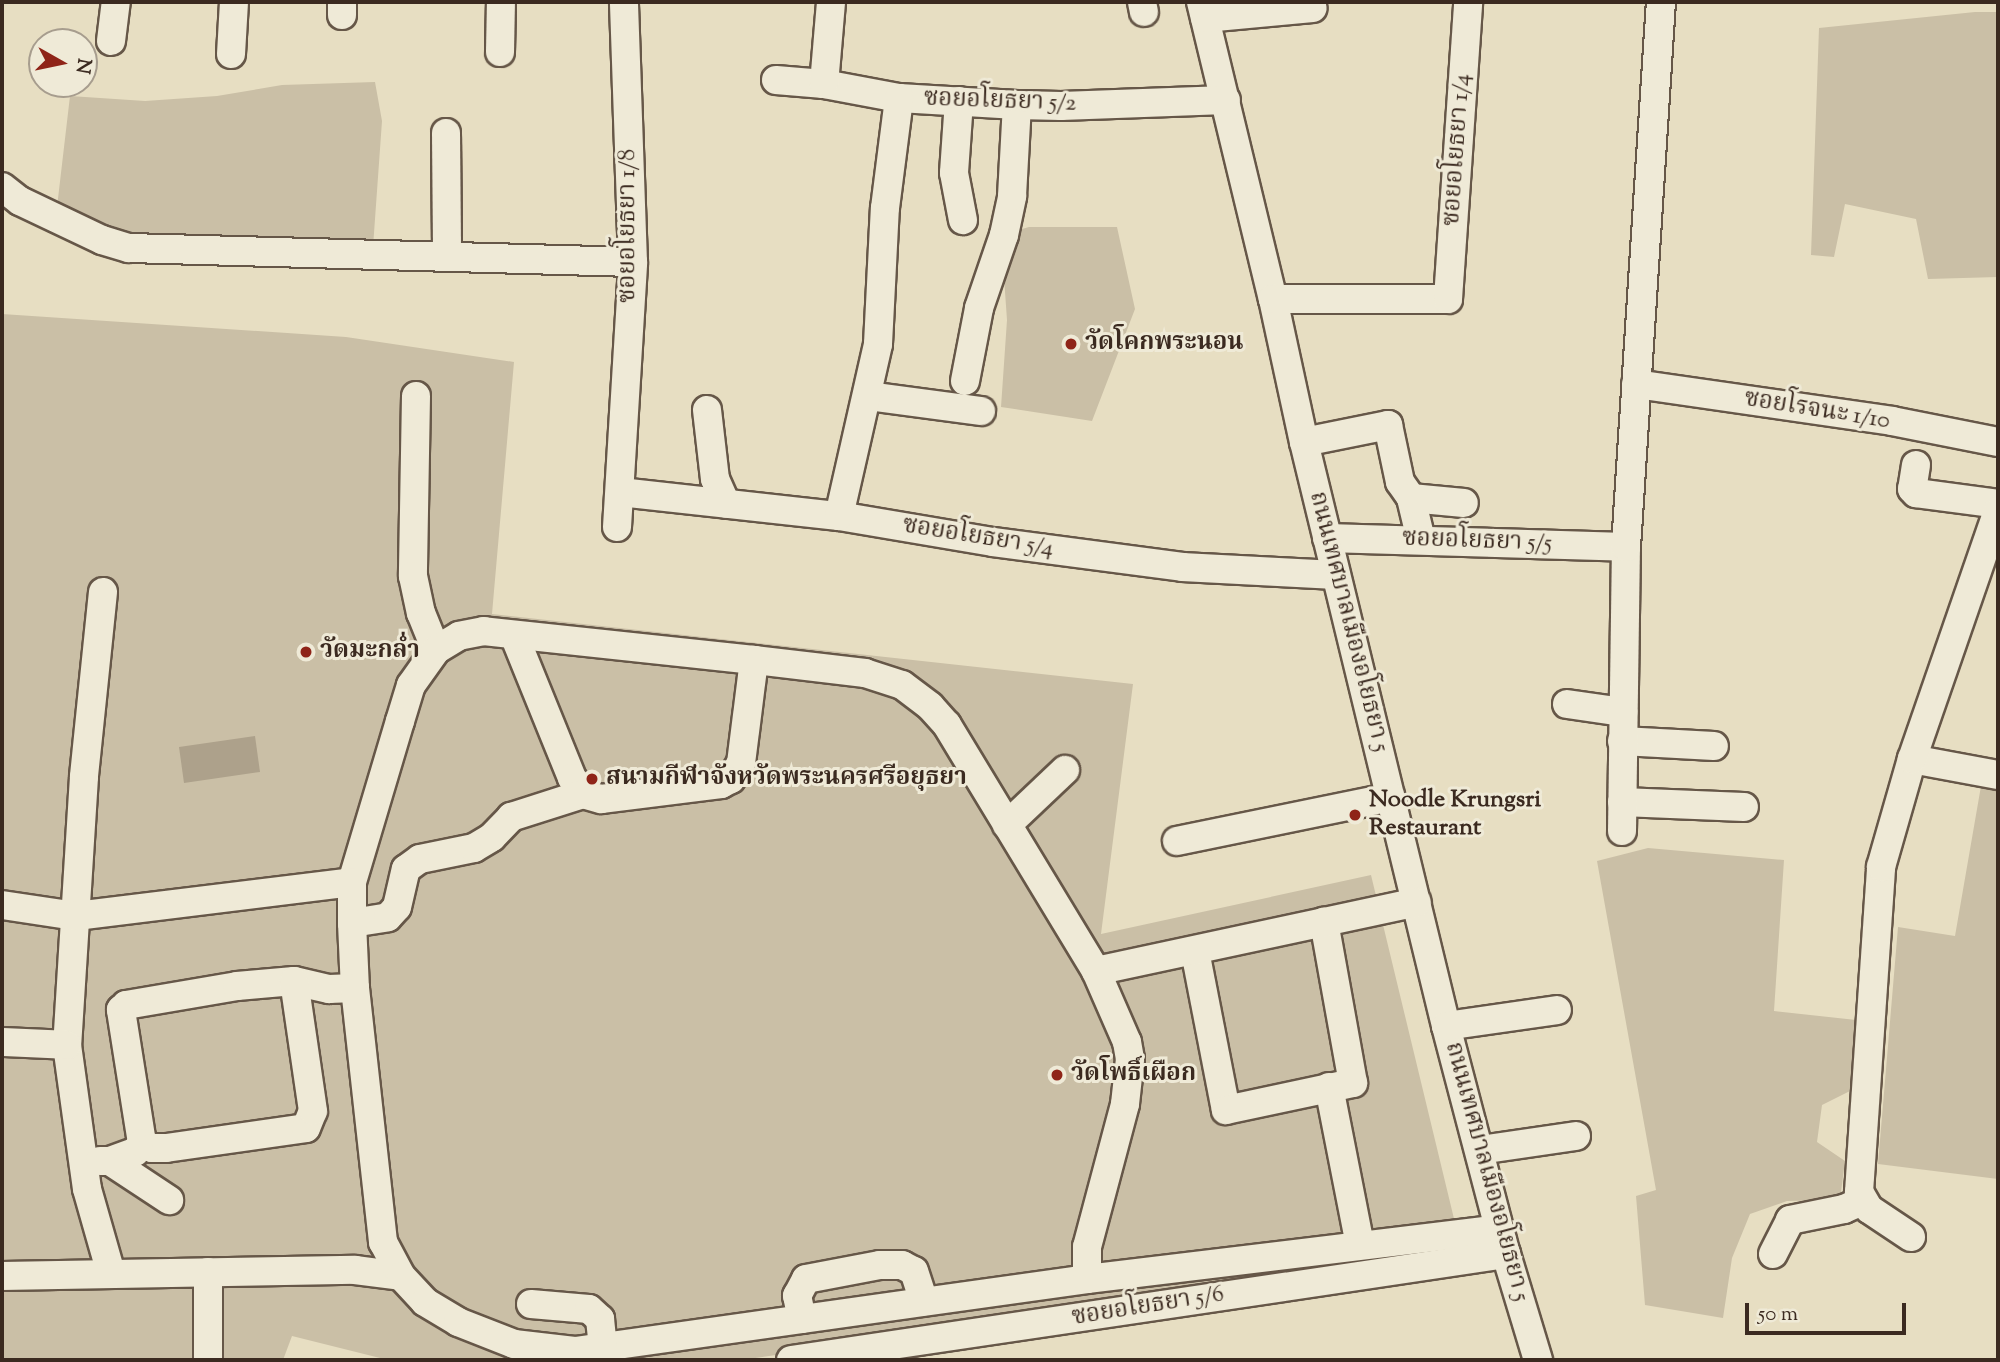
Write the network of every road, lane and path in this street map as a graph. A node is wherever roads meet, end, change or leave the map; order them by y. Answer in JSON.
{"nodes":[{"id":1,"x":116,"y":2,"type":"edge"},
{"id":2,"x":234,"y":2,"type":"edge"},
{"id":3,"x":501,"y":2,"type":"edge"},
{"id":4,"x":624,"y":2,"type":"edge"},
{"id":5,"x":831,"y":2,"type":"edge"},
{"id":6,"x":1468,"y":2,"type":"edge"},
{"id":7,"x":1661,"y":2,"type":"edge"},
{"id":8,"x":1313,"y":8,"type":"dead end"},
{"id":9,"x":1203,"y":10,"type":"edge"},
{"id":10,"x":111,"y":41,"type":"dead end"},
{"id":11,"x":500,"y":52,"type":"dead end"},
{"id":12,"x":230,"y":54,"type":"dead end"},
{"id":13,"x":776,"y":79,"type":"dead end"},
{"id":14,"x":824,"y":84,"type":"junction"},
{"id":15,"x":899,"y":98,"type":"junction"},
{"id":16,"x":1226,"y":100,"type":"junction"},
{"id":17,"x":959,"y":101,"type":"junction"},
{"id":18,"x":1017,"y":105,"type":"junction"},
{"id":19,"x":446,"y":133,"type":"dead end"},
{"id":20,"x":2,"y":187,"type":"edge"},
{"id":21,"x":962,"y":220,"type":"dead end"},
{"id":22,"x":447,"y":257,"type":"junction"},
{"id":23,"x":633,"y":262,"type":"junction"},
{"id":24,"x":1273,"y":299,"type":"junction"},
{"id":25,"x":965,"y":381,"type":"dead end"},
{"id":26,"x":1636,"y":384,"type":"junction"},
{"id":27,"x":416,"y":396,"type":"dead end"},
{"id":28,"x":868,"y":396,"type":"junction"},
{"id":29,"x":707,"y":410,"type":"dead end"},
{"id":30,"x":981,"y":411,"type":"dead end"},
{"id":31,"x":1304,"y":442,"type":"junction"},
{"id":32,"x":1998,"y":442,"type":"edge"},
{"id":33,"x":1916,"y":465,"type":"dead end"},
{"id":34,"x":620,"y":492,"type":"junction"},
{"id":35,"x":1411,"y":498,"type":"junction"},
{"id":36,"x":1464,"y":503,"type":"dead end"},
{"id":37,"x":726,"y":504,"type":"junction"},
{"id":38,"x":1998,"y":504,"type":"edge"},
{"id":39,"x":1998,"y":511,"type":"edge"},
{"id":40,"x":839,"y":516,"type":"junction"},
{"id":41,"x":617,"y":527,"type":"dead end"},
{"id":42,"x":1327,"y":538,"type":"junction"},
{"id":43,"x":1421,"y":540,"type":"junction"},
{"id":44,"x":1626,"y":547,"type":"junction"},
{"id":45,"x":1336,"y":575,"type":"junction"},
{"id":46,"x":103,"y":592,"type":"dead end"},
{"id":47,"x":514,"y":635,"type":"junction"},
{"id":48,"x":436,"y":650,"type":"junction"},
{"id":49,"x":754,"y":660,"type":"junction"},
{"id":50,"x":1567,"y":704,"type":"dead end"},
{"id":51,"x":1623,"y":712,"type":"junction"},
{"id":52,"x":1622,"y":741,"type":"junction"},
{"id":53,"x":1714,"y":746,"type":"dead end"},
{"id":54,"x":1912,"y":759,"type":"junction"},
{"id":55,"x":1065,"y":770,"type":"dead end"},
{"id":56,"x":1998,"y":775,"type":"edge"},
{"id":57,"x":583,"y":794,"type":"junction"},
{"id":58,"x":1391,"y":797,"type":"junction"},
{"id":59,"x":1622,"y":802,"type":"junction"},
{"id":60,"x":1744,"y":807,"type":"dead end"},
{"id":61,"x":1007,"y":825,"type":"junction"},
{"id":62,"x":1622,"y":831,"type":"dead end"},
{"id":63,"x":1177,"y":841,"type":"dead end"},
{"id":64,"x":352,"y":882,"type":"junction"},
{"id":65,"x":1417,"y":901,"type":"junction"},
{"id":66,"x":2,"y":905,"type":"edge"},
{"id":67,"x":76,"y":916,"type":"junction"},
{"id":68,"x":1324,"y":922,"type":"junction"},
{"id":69,"x":352,"y":923,"type":"junction"},
{"id":70,"x":1195,"y":951,"type":"junction"},
{"id":71,"x":1096,"y":971,"type":"junction"},
{"id":72,"x":294,"y":981,"type":"junction"},
{"id":73,"x":355,"y":988,"type":"junction"},
{"id":74,"x":1557,"y":1010,"type":"dead end"},
{"id":75,"x":1447,"y":1026,"type":"junction"},
{"id":76,"x":2,"y":1042,"type":"edge"},
{"id":77,"x":67,"y":1045,"type":"junction"},
{"id":78,"x":1329,"y":1087,"type":"junction"},
{"id":79,"x":1576,"y":1136,"type":"dead end"},
{"id":80,"x":142,"y":1143,"type":"junction"},
{"id":81,"x":1480,"y":1150,"type":"junction"},
{"id":82,"x":82,"y":1161,"type":"junction"},
{"id":83,"x":110,"y":1161,"type":"junction"},
{"id":84,"x":1860,"y":1187,"type":"junction"},
{"id":85,"x":169,"y":1200,"type":"dead end"},
{"id":86,"x":1911,"y":1237,"type":"dead end"},
{"id":87,"x":1502,"y":1241,"type":"junction"},
{"id":88,"x":1360,"y":1245,"type":"junction"},
{"id":89,"x":1773,"y":1254,"type":"dead end"},
{"id":90,"x":208,"y":1272,"type":"junction"},
{"id":91,"x":111,"y":1273,"type":"junction"},
{"id":92,"x":2,"y":1276,"type":"edge"},
{"id":93,"x":401,"y":1276,"type":"junction"},
{"id":94,"x":1087,"y":1279,"type":"junction"},
{"id":95,"x":924,"y":1301,"type":"junction"},
{"id":96,"x":531,"y":1304,"type":"dead end"},
{"id":97,"x":802,"y":1319,"type":"junction"},
{"id":98,"x":603,"y":1347,"type":"junction"},
{"id":99,"x":208,"y":1360,"type":"edge"},
{"id":100,"x":792,"y":1360,"type":"edge"},
{"id":101,"x":1538,"y":1360,"type":"edge"}],
"edges":[{"from":1,"to":10,"type":"street"},
{"from":2,"to":12,"type":"street"},
{"from":3,"to":11,"type":"street"},
{"from":4,"to":23,"type":"street","name":"ซอยอโยธยา 1/8"},
{"from":5,"to":14,"type":"street"},
{"from":6,"to":24,"type":"street","name":"ซอยอโยธยา 1/4"},
{"from":7,"to":26,"type":"street"},
{"from":8,"to":9,"type":"street"},
{"from":9,"to":16,"type":"street","name":"ถนนเทศบาลเมืองอโยธยา 5"},
{"from":13,"to":14,"type":"street","name":"ซอยอโยธยา 5/2"},
{"from":14,"to":15,"type":"street","name":"ซอยอโยธยา 5/2"},
{"from":15,"to":17,"type":"street","name":"ซอยอโยธยา 5/2"},
{"from":15,"to":28,"type":"street"},
{"from":16,"to":18,"type":"street","name":"ซอยอโยธยา 5/2"},
{"from":16,"to":24,"type":"street","name":"ถนนเทศบาลเมืองอโยธยา 5"},
{"from":17,"to":18,"type":"street","name":"ซอยอโยธยา 5/2"},
{"from":17,"to":21,"type":"street"},
{"from":18,"to":25,"type":"street"},
{"from":19,"to":22,"type":"street"},
{"from":20,"to":22,"type":"street"},
{"from":22,"to":23,"type":"street"},
{"from":23,"to":34,"type":"street","name":"ซอยอโยธยา 1/8"},
{"from":24,"to":31,"type":"street","name":"ถนนเทศบาลเมืองอโยธยา 5"},
{"from":26,"to":32,"type":"street","name":"ซอยโรจนะ 1/10"},
{"from":26,"to":44,"type":"street"},
{"from":27,"to":48,"type":"street"},
{"from":28,"to":30,"type":"street"},
{"from":28,"to":40,"type":"street"},
{"from":29,"to":37,"type":"street"},
{"from":31,"to":35,"type":"street"},
{"from":31,"to":42,"type":"street","name":"ถนนเทศบาลเมืองอโยธยา 5"},
{"from":33,"to":38,"type":"street"},
{"from":34,"to":37,"type":"street","name":"ซอยอโยธยา 5/4"},
{"from":34,"to":41,"type":"street","name":"ซอยอโยธยา 1/8"},
{"from":35,"to":36,"type":"street"},
{"from":35,"to":43,"type":"street"},
{"from":37,"to":40,"type":"street","name":"ซอยอโยธยา 5/4"},
{"from":39,"to":54,"type":"street"},
{"from":40,"to":45,"type":"street","name":"ซอยอโยธยา 5/4"},
{"from":42,"to":43,"type":"street","name":"ซอยอโยธยา 5/5"},
{"from":42,"to":45,"type":"street","name":"ถนนเทศบาลเมืองอโยธยา 5"},
{"from":43,"to":44,"type":"street","name":"ซอยอโยธยา 5/5"},
{"from":44,"to":51,"type":"street"},
{"from":45,"to":58,"type":"street","name":"ถนนเทศบาลเมืองอโยธยา 5"},
{"from":46,"to":67,"type":"street"},
{"from":47,"to":48,"type":"street"},
{"from":47,"to":49,"type":"street"},
{"from":47,"to":57,"type":"street"},
{"from":48,"to":64,"type":"street"},
{"from":49,"to":57,"type":"street"},
{"from":49,"to":61,"type":"street"},
{"from":50,"to":51,"type":"street"},
{"from":51,"to":52,"type":"street"},
{"from":52,"to":53,"type":"street"},
{"from":52,"to":59,"type":"street"},
{"from":54,"to":56,"type":"street"},
{"from":54,"to":84,"type":"street"},
{"from":55,"to":61,"type":"street"},
{"from":57,"to":69,"type":"street"},
{"from":58,"to":63,"type":"street"},
{"from":58,"to":65,"type":"street","name":"ถนนเทศบาลเมืองอโยธยา 5"},
{"from":59,"to":60,"type":"street"},
{"from":59,"to":62,"type":"street"},
{"from":61,"to":71,"type":"street"},
{"from":64,"to":67,"type":"street"},
{"from":64,"to":69,"type":"street"},
{"from":65,"to":68,"type":"street"},
{"from":65,"to":75,"type":"street","name":"ถนนเทศบาลเมืองอโยธยา 5"},
{"from":66,"to":67,"type":"street"},
{"from":67,"to":77,"type":"street"},
{"from":68,"to":70,"type":"street"},
{"from":68,"to":78,"type":"street"},
{"from":69,"to":73,"type":"street"},
{"from":70,"to":71,"type":"street"},
{"from":70,"to":78,"type":"street"},
{"from":71,"to":94,"type":"street"},
{"from":72,"to":73,"type":"street"},
{"from":72,"to":80,"type":"street"},
{"from":72,"to":80,"type":"street"},
{"from":73,"to":93,"type":"street"},
{"from":74,"to":75,"type":"street"},
{"from":75,"to":81,"type":"street","name":"ถนนเทศบาลเมืองอโยธยา 5"},
{"from":76,"to":77,"type":"street"},
{"from":77,"to":82,"type":"street"},
{"from":78,"to":88,"type":"street"},
{"from":79,"to":81,"type":"street"},
{"from":80,"to":83,"type":"street"},
{"from":81,"to":87,"type":"street","name":"ถนนเทศบาลเมืองอโยธยา 5"},
{"from":82,"to":83,"type":"street"},
{"from":82,"to":91,"type":"street"},
{"from":83,"to":85,"type":"street"},
{"from":84,"to":86,"type":"street"},
{"from":84,"to":89,"type":"street"},
{"from":87,"to":88,"type":"street"},
{"from":87,"to":100,"type":"street","name":"ซอยอโยธยา 5/6"},
{"from":87,"to":101,"type":"street","name":"ถนนเทศบาลเมืองอโยธยา 5"},
{"from":88,"to":94,"type":"street"},
{"from":90,"to":91,"type":"street"},
{"from":90,"to":93,"type":"street"},
{"from":90,"to":99,"type":"street"},
{"from":91,"to":92,"type":"street"},
{"from":93,"to":98,"type":"street"},
{"from":94,"to":95,"type":"street"},
{"from":95,"to":97,"type":"street"},
{"from":95,"to":97,"type":"street"},
{"from":96,"to":98,"type":"street"},
{"from":97,"to":98,"type":"street"}]}
